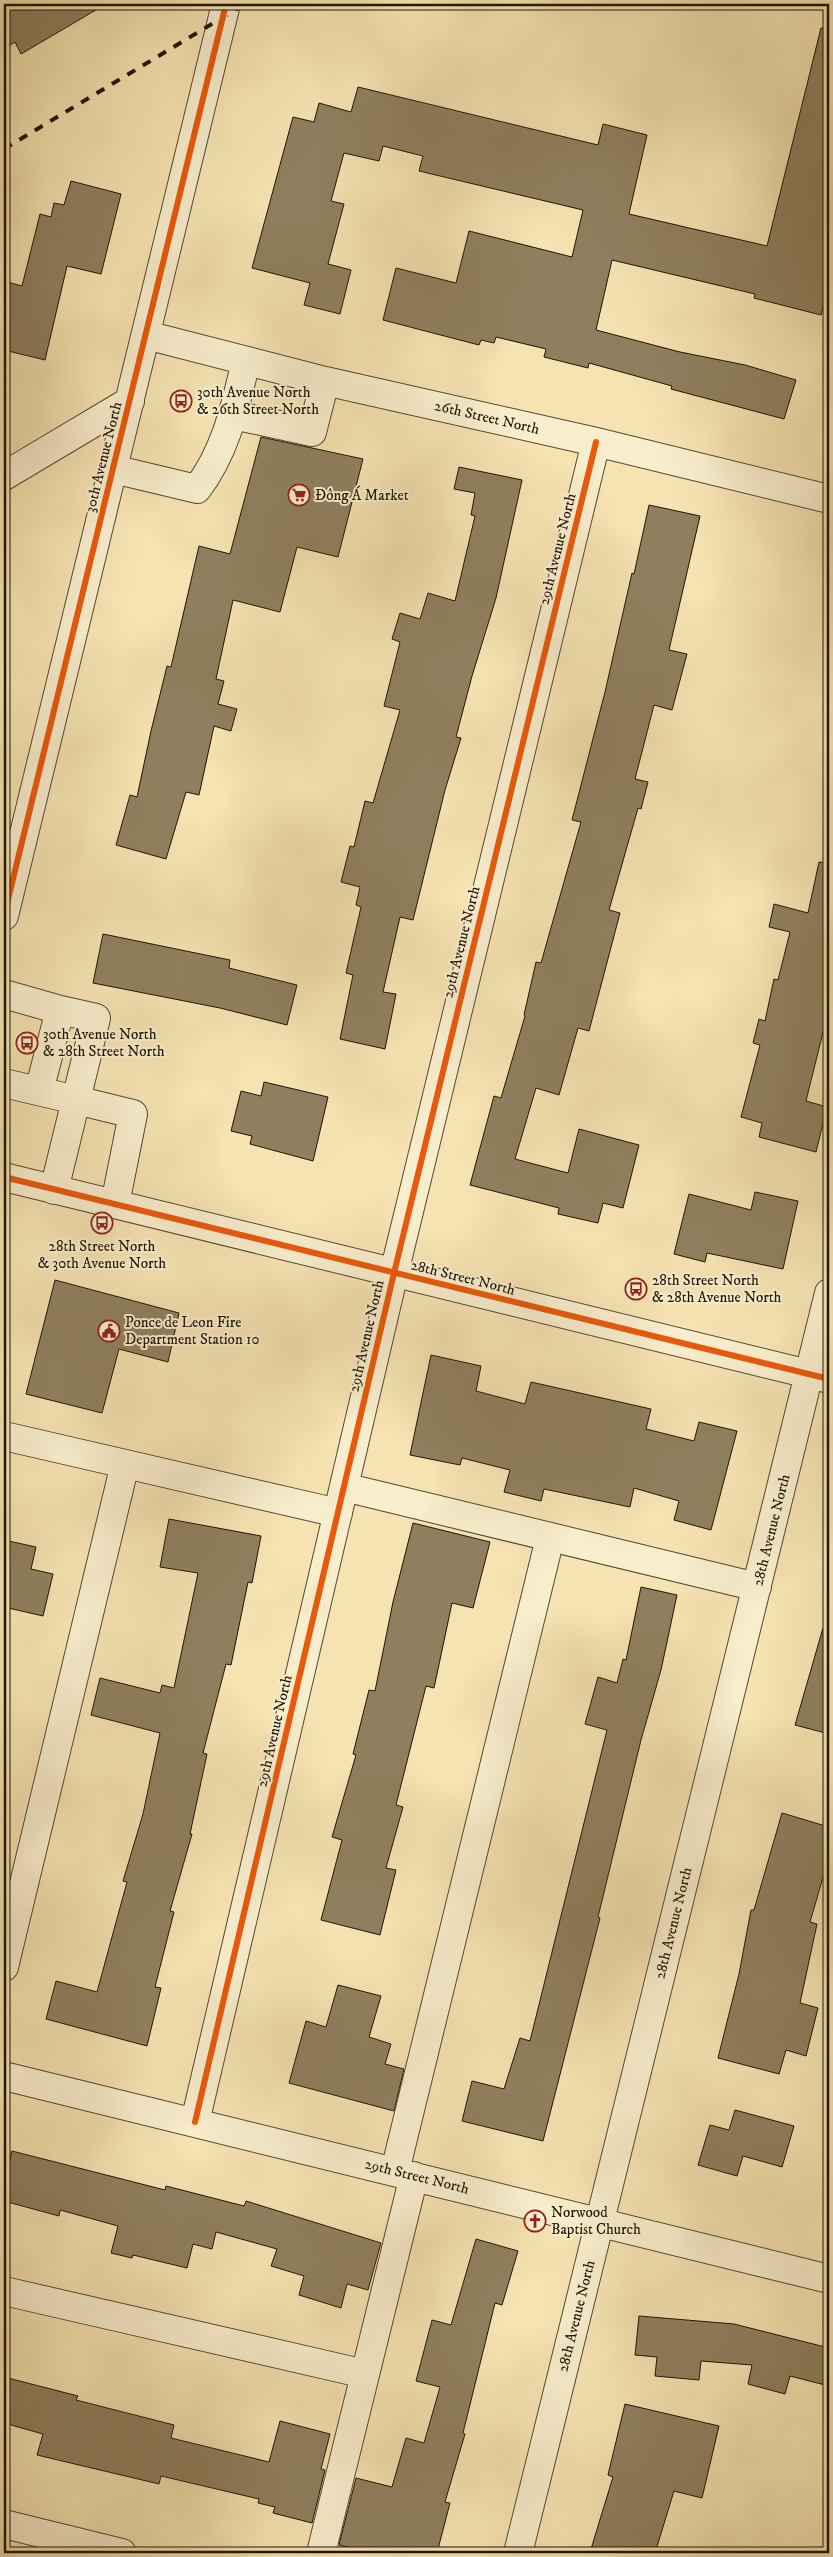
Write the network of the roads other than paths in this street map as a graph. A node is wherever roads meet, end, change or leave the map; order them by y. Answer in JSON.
{"nodes":[{"id":1,"x":226,"y":4,"type":"edge"},
{"id":2,"x":146,"y":335,"type":"junction"},
{"id":3,"x":246,"y":361,"type":"junction"},
{"id":4,"x":325,"y":381,"type":"junction"},
{"id":5,"x":130,"y":401,"type":"junction"},
{"id":6,"x":233,"y":415,"type":"junction"},
{"id":7,"x":596,"y":442,"type":"junction"},
{"id":8,"x":113,"y":469,"type":"junction"},
{"id":9,"x":4,"y":476,"type":"edge"},
{"id":10,"x":829,"y":499,"type":"edge"},
{"id":11,"x":4,"y":916,"type":"edge"},
{"id":12,"x":4,"y":994,"type":"edge"},
{"id":13,"x":60,"y":1010,"type":"junction"},
{"id":14,"x":4,"y":1083,"type":"edge"},
{"id":15,"x":39,"y":1091,"type":"junction"},
{"id":16,"x":76,"y":1100,"type":"junction"},
{"id":17,"x":4,"y":1177,"type":"edge"},
{"id":18,"x":54,"y":1190,"type":"junction"},
{"id":19,"x":115,"y":1204,"type":"junction"},
{"id":20,"x":394,"y":1273,"type":"junction"},
{"id":21,"x":829,"y":1292,"type":"edge"},
{"id":22,"x":819,"y":1377,"type":"edge"},
{"id":23,"x":4,"y":1436,"type":"edge"},
{"id":24,"x":125,"y":1464,"type":"junction"},
{"id":25,"x":340,"y":1500,"type":"junction"},
{"id":26,"x":550,"y":1538,"type":"junction"},
{"id":27,"x":756,"y":1587,"type":"junction"},
{"id":28,"x":4,"y":1967,"type":"edge"},
{"id":29,"x":4,"y":2076,"type":"edge"},
{"id":30,"x":195,"y":2122,"type":"junction"},
{"id":31,"x":404,"y":2173,"type":"junction"},
{"id":32,"x":598,"y":2221,"type":"junction"},
{"id":33,"x":829,"y":2279,"type":"edge"},
{"id":34,"x":4,"y":2291,"type":"edge"},
{"id":35,"x":365,"y":2374,"type":"junction"},
{"id":36,"x":4,"y":2524,"type":"edge"},
{"id":37,"x":122,"y":2553,"type":"edge"},
{"id":38,"x":321,"y":2553,"type":"edge"},
{"id":39,"x":518,"y":2553,"type":"edge"}],
"edges":[{"from":1,"to":2,"type":"street","name":"30th Avenue North"},
{"from":2,"to":3,"type":"street","name":"26th Street North"},
{"from":2,"to":5,"type":"street","name":"30th Avenue North"},
{"from":3,"to":4,"type":"street","name":"26th Street North"},
{"from":3,"to":6,"type":"street"},
{"from":4,"to":6,"type":"street"},
{"from":4,"to":7,"type":"street","name":"26th Street North"},
{"from":5,"to":8,"type":"street","name":"30th Avenue North"},
{"from":5,"to":9,"type":"street"},
{"from":6,"to":8,"type":"street"},
{"from":7,"to":10,"type":"street","name":"26th Street North"},
{"from":7,"to":20,"type":"street","name":"29th Avenue North"},
{"from":8,"to":11,"type":"street","name":"30th Avenue North"},
{"from":12,"to":13,"type":"street"},
{"from":13,"to":15,"type":"street"},
{"from":13,"to":16,"type":"street"},
{"from":14,"to":15,"type":"street"},
{"from":15,"to":16,"type":"street"},
{"from":16,"to":18,"type":"street"},
{"from":16,"to":19,"type":"street"},
{"from":17,"to":18,"type":"street","name":"28th Street North"},
{"from":18,"to":19,"type":"street","name":"28th Street North"},
{"from":19,"to":20,"type":"street","name":"28th Street North"},
{"from":20,"to":22,"type":"street","name":"28th Street North"},
{"from":20,"to":25,"type":"street","name":"29th Avenue North"},
{"from":21,"to":22,"type":"street","name":"28th Avenue North"},
{"from":22,"to":27,"type":"street","name":"28th Avenue North"},
{"from":23,"to":24,"type":"street"},
{"from":24,"to":25,"type":"street"},
{"from":24,"to":28,"type":"street"},
{"from":25,"to":26,"type":"street"},
{"from":25,"to":30,"type":"street","name":"29th Avenue North"},
{"from":26,"to":27,"type":"street"},
{"from":26,"to":31,"type":"street"},
{"from":27,"to":32,"type":"street","name":"28th Avenue North"},
{"from":29,"to":30,"type":"street","name":"29th Street North"},
{"from":30,"to":31,"type":"street","name":"29th Street North"},
{"from":31,"to":32,"type":"street","name":"29th Street North"},
{"from":31,"to":35,"type":"street"},
{"from":32,"to":33,"type":"street","name":"29th Street North"},
{"from":32,"to":39,"type":"street","name":"28th Avenue North"},
{"from":34,"to":35,"type":"street"},
{"from":35,"to":38,"type":"street"},
{"from":36,"to":37,"type":"street"}]}
